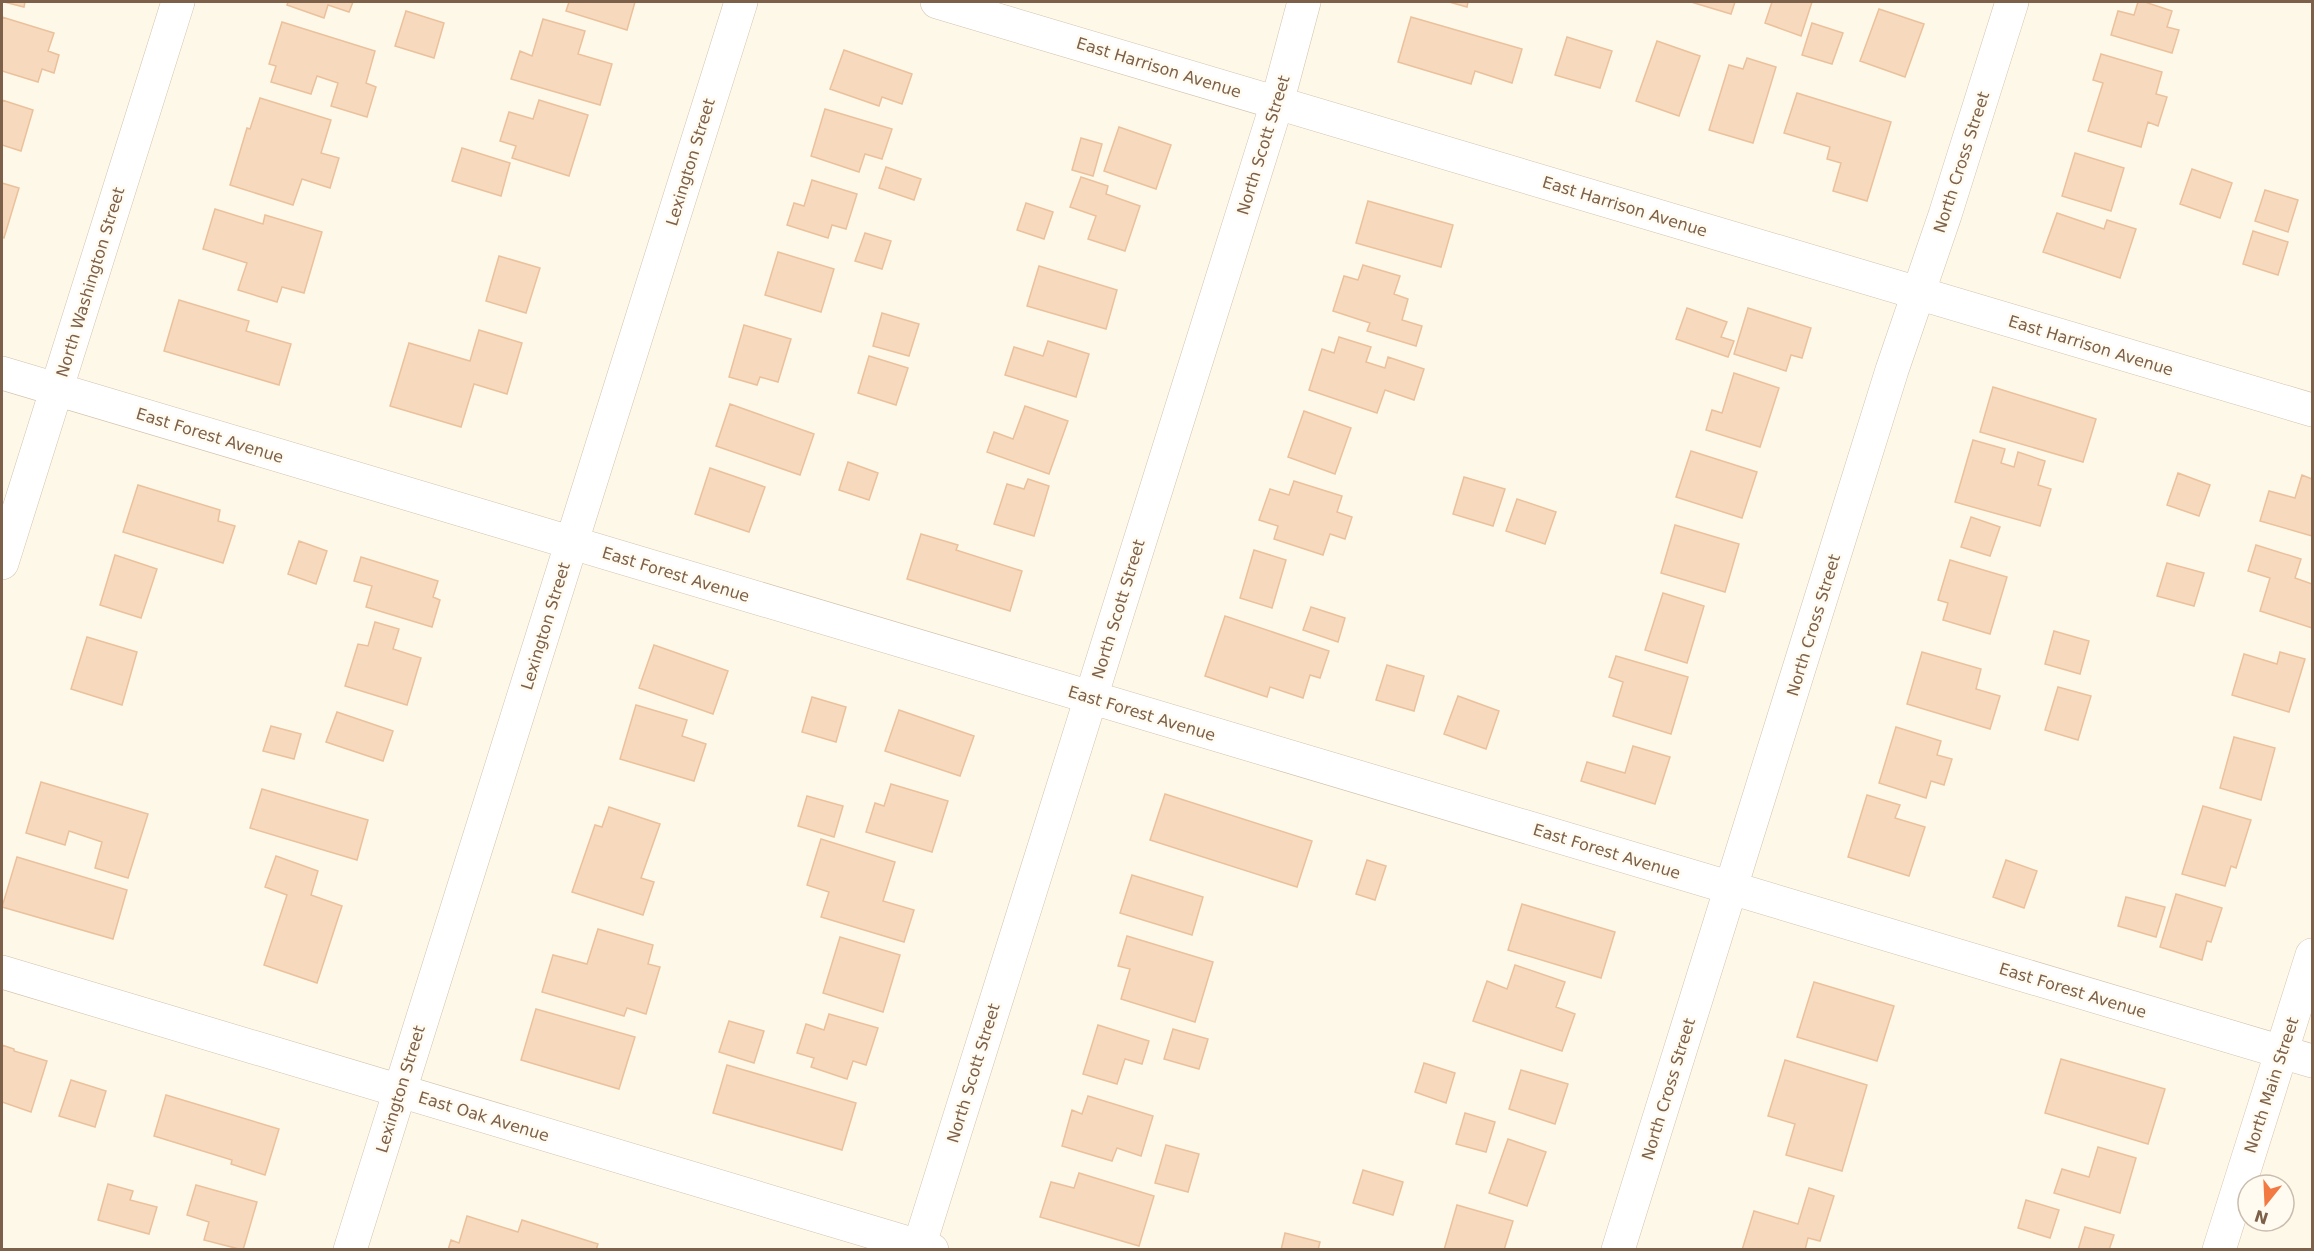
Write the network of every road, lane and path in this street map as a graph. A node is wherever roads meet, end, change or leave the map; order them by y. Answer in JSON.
{"nodes":[{"id":1,"x":178,"y":2,"type":"edge"},
{"id":2,"x":741,"y":2,"type":"edge"},
{"id":3,"x":937,"y":2,"type":"edge"},
{"id":4,"x":1304,"y":2,"type":"edge"},
{"id":5,"x":2012,"y":2,"type":"edge"},
{"id":6,"x":1277,"y":103,"type":"junction"},
{"id":7,"x":1918,"y":293,"type":"junction"},
{"id":8,"x":2,"y":373,"type":"edge"},
{"id":9,"x":56,"y":389,"type":"junction"},
{"id":10,"x":2313,"y":411,"type":"edge"},
{"id":11,"x":571,"y":542,"type":"junction"},
{"id":12,"x":2,"y":563,"type":"edge"},
{"id":13,"x":1091,"y":697,"type":"junction"},
{"id":14,"x":1731,"y":888,"type":"junction"},
{"id":15,"x":2313,"y":955,"type":"edge"},
{"id":16,"x":2,"y":972,"type":"edge"},
{"id":17,"x":2282,"y":1052,"type":"junction"},
{"id":18,"x":2313,"y":1061,"type":"edge"},
{"id":19,"x":399,"y":1091,"type":"junction"},
{"id":20,"x":923,"y":1248,"type":"edge"},
{"id":21,"x":350,"y":1250,"type":"edge"},
{"id":22,"x":1618,"y":1250,"type":"edge"},
{"id":23,"x":2219,"y":1250,"type":"edge"}],
"edges":[{"from":1,"to":9,"type":"street","name":"North Washington Street"},
{"from":2,"to":11,"type":"street","name":"Lexington Street"},
{"from":3,"to":6,"type":"street","name":"East Harrison Avenue"},
{"from":4,"to":6,"type":"street","name":"North Scott Street"},
{"from":5,"to":7,"type":"street","name":"North Cross Street"},
{"from":6,"to":7,"type":"street","name":"East Harrison Avenue"},
{"from":6,"to":13,"type":"street","name":"North Scott Street"},
{"from":7,"to":10,"type":"street","name":"East Harrison Avenue"},
{"from":7,"to":14,"type":"street","name":"North Cross Street"},
{"from":8,"to":9,"type":"street","name":"East Forest Avenue"},
{"from":9,"to":11,"type":"street","name":"East Forest Avenue"},
{"from":9,"to":12,"type":"street","name":"North Washington Street"},
{"from":11,"to":13,"type":"street","name":"East Forest Avenue"},
{"from":11,"to":19,"type":"street","name":"Lexington Street"},
{"from":13,"to":14,"type":"street","name":"East Forest Avenue"},
{"from":13,"to":20,"type":"street","name":"North Scott Street"},
{"from":14,"to":17,"type":"street","name":"East Forest Avenue"},
{"from":14,"to":22,"type":"street","name":"North Cross Street"},
{"from":15,"to":17,"type":"street","name":"North Main Street"},
{"from":16,"to":19,"type":"street","name":"East Oak Avenue"},
{"from":17,"to":18,"type":"street","name":"East Forest Avenue"},
{"from":17,"to":23,"type":"street","name":"North Main Street"},
{"from":19,"to":20,"type":"street","name":"East Oak Avenue"},
{"from":19,"to":21,"type":"street","name":"Lexington Street"}]}
